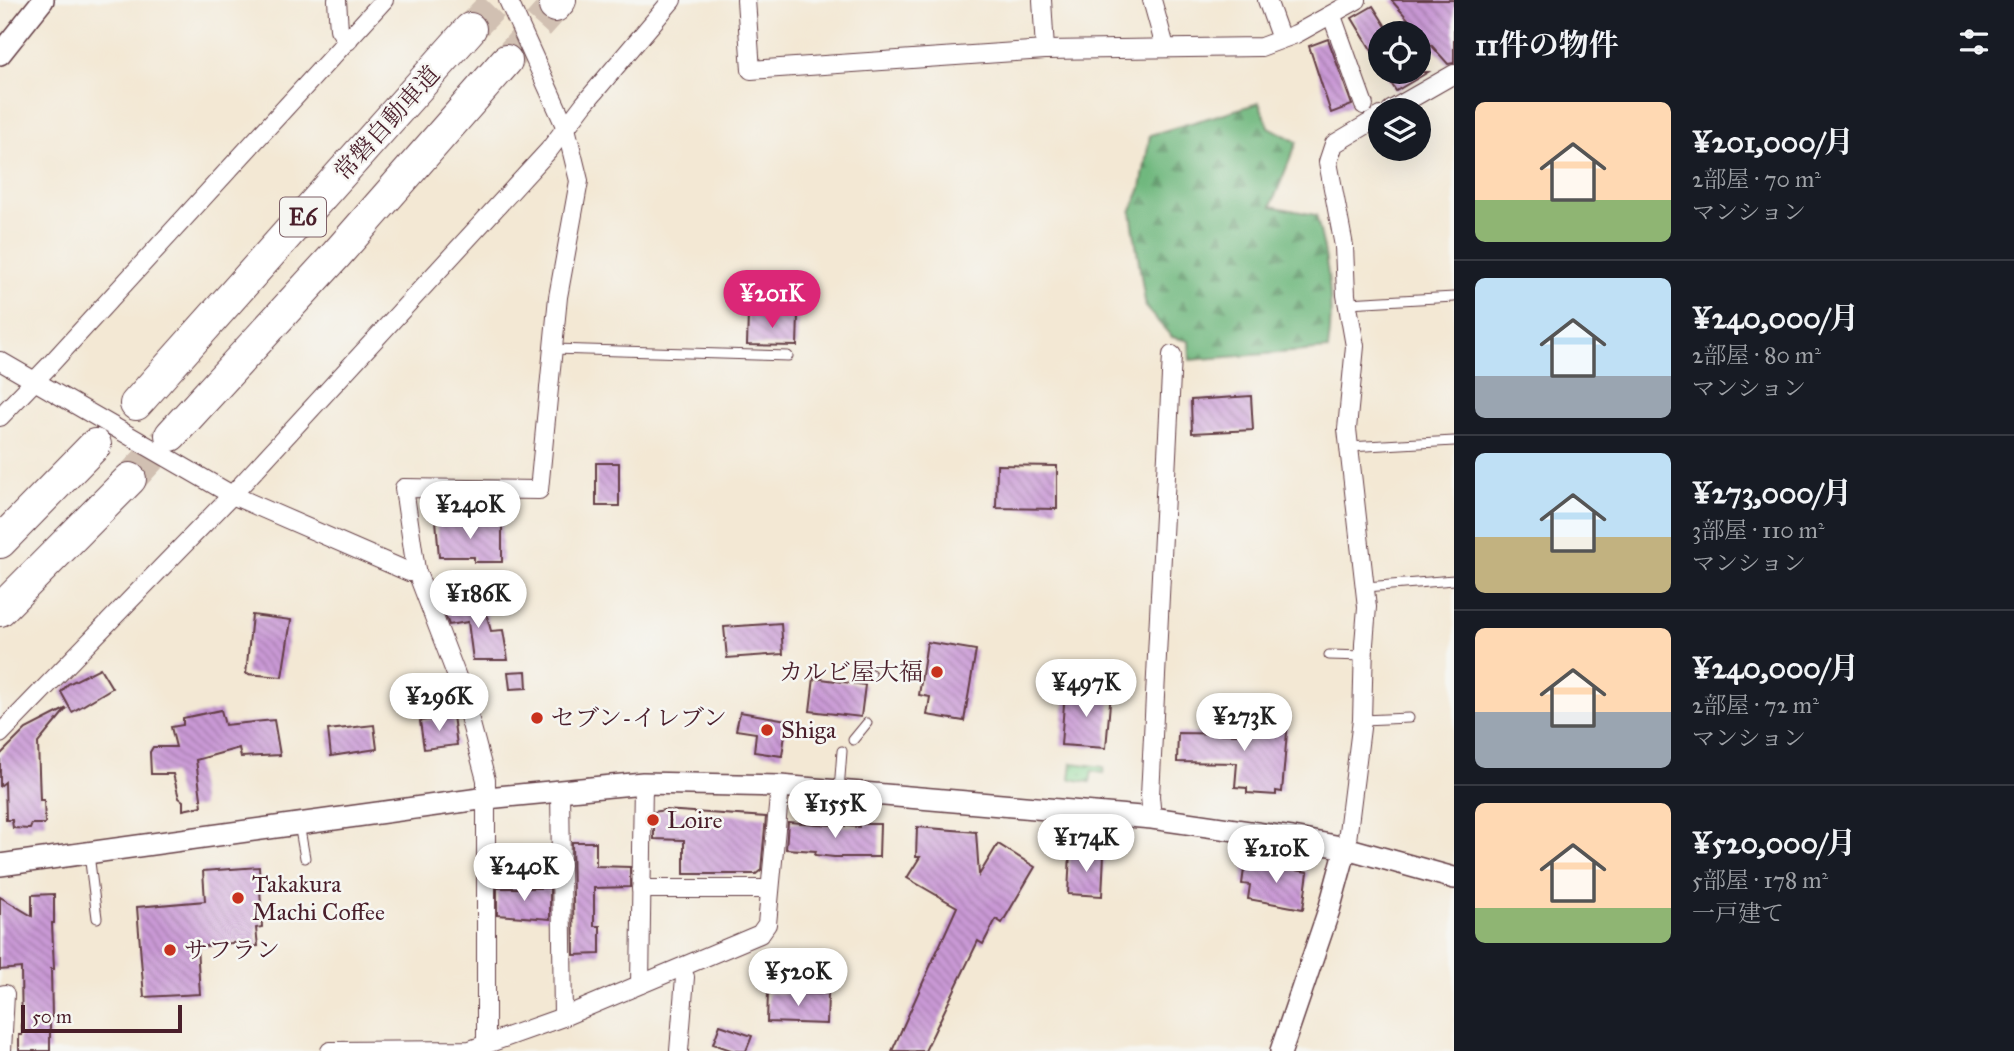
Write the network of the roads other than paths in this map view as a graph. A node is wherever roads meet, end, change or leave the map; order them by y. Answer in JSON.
{"nodes":[{"id":1,"x":43,"y":0,"type":"edge"},
{"id":2,"x":337,"y":0,"type":"edge"},
{"id":3,"x":384,"y":0,"type":"edge"},
{"id":4,"x":508,"y":0,"type":"edge"},
{"id":5,"x":672,"y":0,"type":"edge"},
{"id":6,"x":746,"y":0,"type":"edge"},
{"id":7,"x":1042,"y":0,"type":"edge"},
{"id":8,"x":1152,"y":0,"type":"edge"},
{"id":9,"x":1267,"y":0,"type":"edge"},
{"id":10,"x":1357,"y":0,"type":"edge"},
{"id":11,"x":1332,"y":16,"type":"junction"},
{"id":12,"x":470,"y":29,"type":"tunnel mouth"},
{"id":13,"x":1281,"y":39,"type":"junction"},
{"id":14,"x":3,"y":41,"type":"edge"},
{"id":15,"x":348,"y":41,"type":"junction"},
{"id":16,"x":1165,"y":47,"type":"junction"},
{"id":17,"x":1045,"y":50,"type":"junction"},
{"id":18,"x":506,"y":61,"type":"tunnel mouth"},
{"id":19,"x":1454,"y":74,"type":"edge"},
{"id":20,"x":1412,"y":98,"type":"edge"},
{"id":21,"x":1364,"y":105,"type":"dead end"},
{"id":22,"x":1368,"y":124,"type":"edge"},
{"id":23,"x":566,"y":128,"type":"junction"},
{"id":24,"x":1454,"y":296,"type":"edge"},
{"id":25,"x":1348,"y":303,"type":"junction"},
{"id":26,"x":553,"y":349,"type":"junction"},
{"id":27,"x":1172,"y":355,"type":"dead end"},
{"id":28,"x":788,"y":356,"type":"dead end"},
{"id":29,"x":0,"y":361,"type":"edge"},
{"id":30,"x":34,"y":382,"type":"junction"},
{"id":31,"x":136,"y":404,"type":"dead end"},
{"id":32,"x":0,"y":416,"type":"edge"},
{"id":33,"x":171,"y":435,"type":"tunnel mouth"},
{"id":34,"x":1454,"y":441,"type":"edge"},
{"id":35,"x":95,"y":445,"type":"dead end"},
{"id":36,"x":1349,"y":447,"type":"junction"},
{"id":37,"x":130,"y":479,"type":"tunnel mouth"},
{"id":38,"x":232,"y":495,"type":"junction"},
{"id":39,"x":0,"y":542,"type":"edge"},
{"id":40,"x":416,"y":570,"type":"junction"},
{"id":41,"x":1454,"y":580,"type":"edge"},
{"id":42,"x":1366,"y":587,"type":"junction"},
{"id":43,"x":0,"y":610,"type":"edge"},
{"id":44,"x":1329,"y":654,"type":"dead end"},
{"id":45,"x":1364,"y":656,"type":"junction"},
{"id":46,"x":862,"y":668,"type":"dead end"},
{"id":47,"x":872,"y":674,"type":"dead end"},
{"id":48,"x":1409,"y":718,"type":"dead end"},
{"id":49,"x":1362,"y":720,"type":"junction"},
{"id":50,"x":867,"y":723,"type":"dead end"},
{"id":51,"x":0,"y":734,"type":"edge"},
{"id":52,"x":853,"y":740,"type":"dead end"},
{"id":53,"x":842,"y":751,"type":"dead end"},
{"id":54,"x":643,"y":783,"type":"junction"},
{"id":55,"x":780,"y":786,"type":"junction"},
{"id":56,"x":560,"y":790,"type":"junction"},
{"id":57,"x":839,"y":791,"type":"junction"},
{"id":58,"x":487,"y":798,"type":"junction"},
{"id":59,"x":1152,"y":818,"type":"junction"},
{"id":60,"x":299,"y":824,"type":"junction"},
{"id":61,"x":1346,"y":848,"type":"junction"},
{"id":62,"x":89,"y":854,"type":"junction"},
{"id":63,"x":304,"y":858,"type":"dead end"},
{"id":64,"x":0,"y":865,"type":"edge"},
{"id":65,"x":1454,"y":878,"type":"edge"},
{"id":66,"x":640,"y":889,"type":"junction"},
{"id":67,"x":769,"y":889,"type":"junction"},
{"id":68,"x":97,"y":918,"type":"dead end"},
{"id":69,"x":680,"y":969,"type":"junction"},
{"id":70,"x":640,"y":984,"type":"junction"},
{"id":71,"x":0,"y":995,"type":"edge"},
{"id":72,"x":563,"y":1017,"type":"junction"},
{"id":73,"x":486,"y":1044,"type":"junction"},
{"id":74,"x":2,"y":1051,"type":"edge"},
{"id":75,"x":330,"y":1051,"type":"edge"},
{"id":76,"x":396,"y":1051,"type":"edge"},
{"id":77,"x":678,"y":1051,"type":"edge"},
{"id":78,"x":1281,"y":1051,"type":"edge"}],
"edges":[{"from":1,"to":14,"type":"street"},
{"from":2,"to":15,"type":"street"},
{"from":3,"to":15,"type":"street"},
{"from":4,"to":23,"type":"street"},
{"from":5,"to":23,"type":"street"},
{"from":6,"to":17,"type":"street"},
{"from":7,"to":17,"type":"street"},
{"from":8,"to":16,"type":"street"},
{"from":9,"to":13,"type":"street"},
{"from":10,"to":11,"type":"street"},
{"from":11,"to":13,"type":"street"},
{"from":11,"to":21,"type":"street"},
{"from":12,"to":31,"type":"highway","name":"常磐自動車道","number":"E6"},
{"from":13,"to":16,"type":"street"},
{"from":15,"to":30,"type":"street"},
{"from":16,"to":17,"type":"street"},
{"from":18,"to":33,"type":"highway","name":"常磐自動車道","number":"E6"},
{"from":19,"to":20,"type":"street"},
{"from":22,"to":25,"type":"street"},
{"from":23,"to":26,"type":"street"},
{"from":23,"to":38,"type":"street"},
{"from":24,"to":25,"type":"lane"},
{"from":25,"to":36,"type":"street"},
{"from":26,"to":28,"type":"lane"},
{"from":26,"to":40,"type":"street"},
{"from":27,"to":59,"type":"street"},
{"from":29,"to":30,"type":"street"},
{"from":30,"to":32,"type":"street"},
{"from":30,"to":38,"type":"street"},
{"from":34,"to":36,"type":"lane"},
{"from":35,"to":39,"type":"highway"},
{"from":36,"to":42,"type":"street"},
{"from":37,"to":43,"type":"highway"},
{"from":38,"to":40,"type":"street"},
{"from":38,"to":51,"type":"street"},
{"from":40,"to":58,"type":"street"},
{"from":41,"to":42,"type":"lane"},
{"from":42,"to":45,"type":"street"},
{"from":44,"to":45,"type":"lane"},
{"from":45,"to":49,"type":"street"},
{"from":46,"to":47,"type":"lane"},
{"from":48,"to":49,"type":"lane"},
{"from":49,"to":61,"type":"street"},
{"from":50,"to":52,"type":"lane"},
{"from":53,"to":57,"type":"lane"},
{"from":54,"to":55,"type":"street"},
{"from":54,"to":56,"type":"street"},
{"from":54,"to":66,"type":"street"},
{"from":55,"to":57,"type":"street"},
{"from":55,"to":67,"type":"street"},
{"from":56,"to":58,"type":"street"},
{"from":56,"to":72,"type":"street"},
{"from":57,"to":59,"type":"street"},
{"from":58,"to":60,"type":"street"},
{"from":58,"to":73,"type":"street"},
{"from":59,"to":61,"type":"street"},
{"from":60,"to":62,"type":"street"},
{"from":60,"to":63,"type":"lane"},
{"from":61,"to":65,"type":"street"},
{"from":61,"to":78,"type":"street"},
{"from":62,"to":64,"type":"street"},
{"from":62,"to":68,"type":"lane"},
{"from":66,"to":67,"type":"street"},
{"from":66,"to":70,"type":"street"},
{"from":67,"to":69,"type":"street"},
{"from":69,"to":70,"type":"street"},
{"from":69,"to":77,"type":"street"},
{"from":70,"to":72,"type":"street"},
{"from":71,"to":74,"type":"street"},
{"from":72,"to":73,"type":"street"},
{"from":73,"to":76,"type":"street"},
{"from":75,"to":76,"type":"street"}]}
